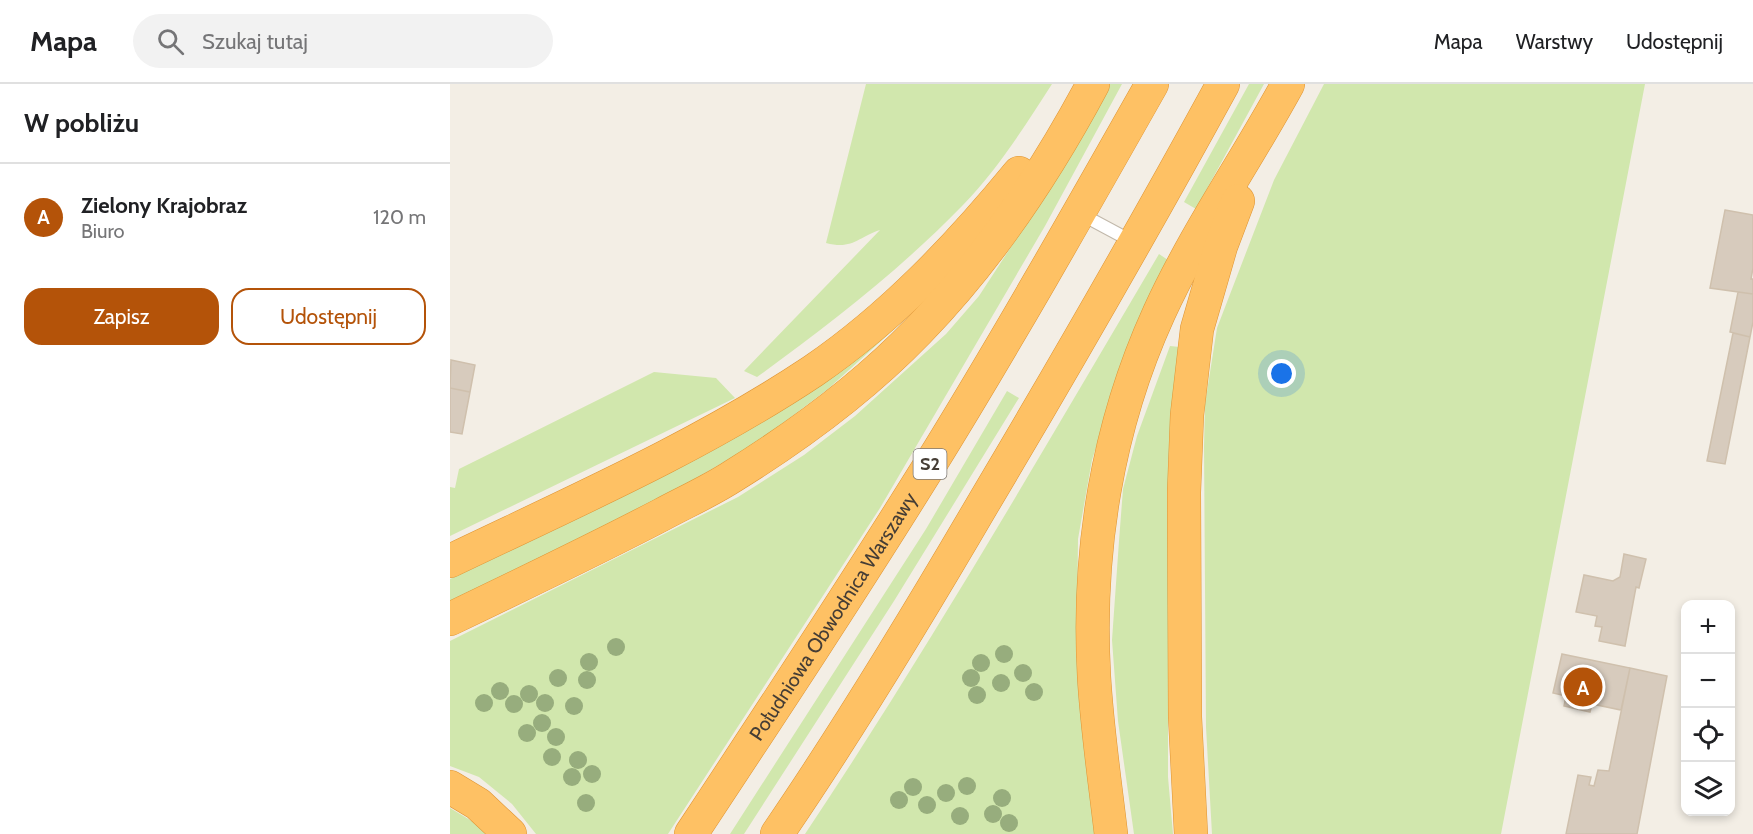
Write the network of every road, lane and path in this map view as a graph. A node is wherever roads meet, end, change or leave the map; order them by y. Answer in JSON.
{"nodes":[{"id":1,"x":1078,"y":84,"type":"edge"},
{"id":2,"x":1093,"y":84,"type":"edge"},
{"id":3,"x":1152,"y":84,"type":"edge"},
{"id":4,"x":1223,"y":84,"type":"edge"},
{"id":5,"x":1288,"y":84,"type":"edge"},
{"id":6,"x":1266,"y":124,"type":"junction"},
{"id":7,"x":1079,"y":213,"type":"junction"},
{"id":8,"x":1136,"y":243,"type":"junction"},
{"id":9,"x":450,"y":561,"type":"edge"},
{"id":10,"x":450,"y":619,"type":"edge"},
{"id":11,"x":450,"y":787,"type":"edge"},
{"id":12,"x":510,"y":834,"type":"edge"},
{"id":13,"x":691,"y":834,"type":"edge"},
{"id":14,"x":777,"y":834,"type":"edge"},
{"id":15,"x":1112,"y":834,"type":"edge"},
{"id":16,"x":1191,"y":834,"type":"edge"}],
"edges":[{"from":1,"to":9,"type":"highway"},
{"from":2,"to":10,"type":"highway"},
{"from":3,"to":7,"type":"highway","name":"Południowa Obwodnica Warszawy","number":"S2"},
{"from":4,"to":8,"type":"highway"},
{"from":5,"to":6,"type":"highway"},
{"from":6,"to":15,"type":"highway"},
{"from":6,"to":16,"type":"highway"},
{"from":7,"to":8,"type":"lane"},
{"from":7,"to":13,"type":"highway","name":"Południowa Obwodnica Warszawy","number":"S2"},
{"from":8,"to":14,"type":"highway"},
{"from":11,"to":12,"type":"highway"}]}
